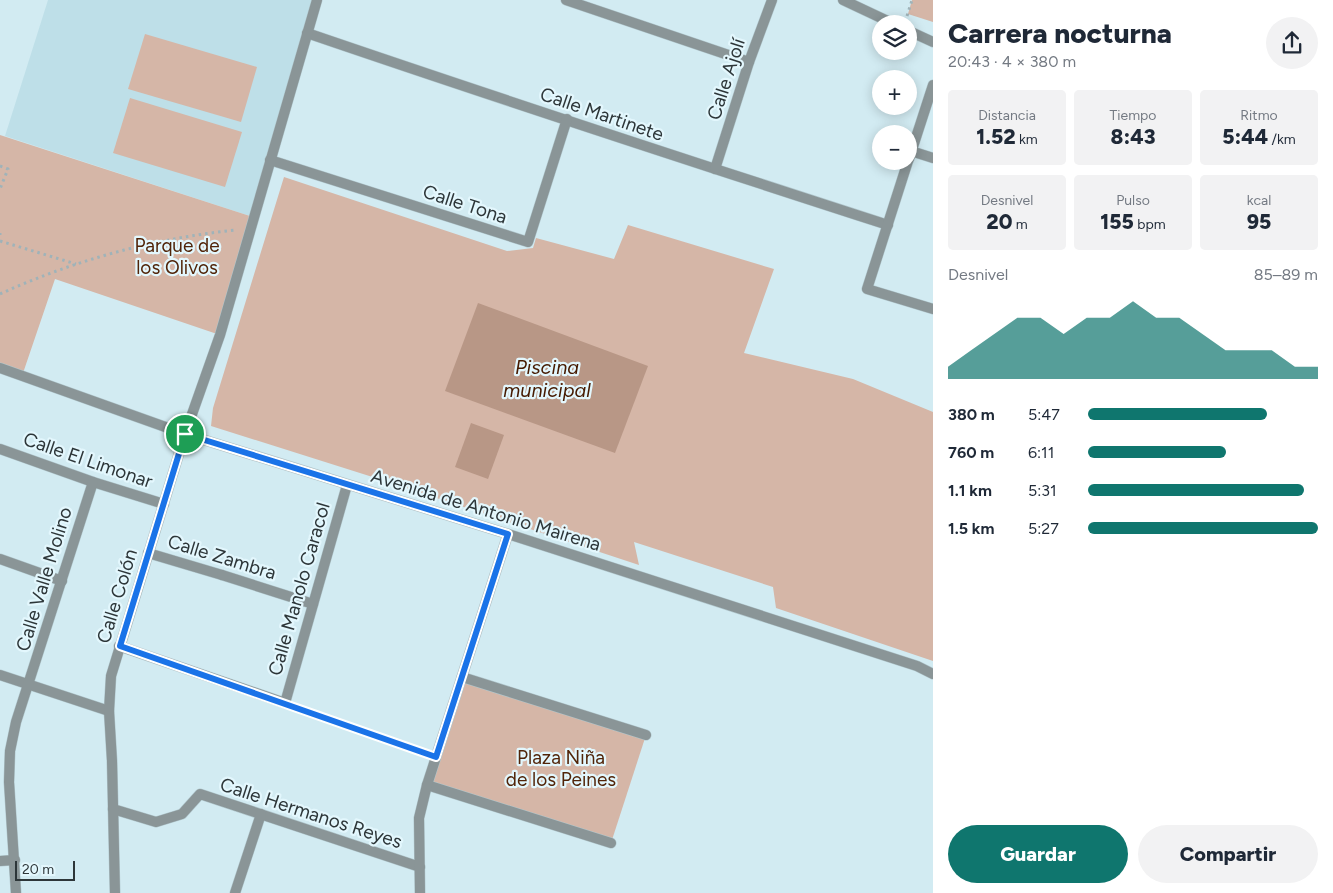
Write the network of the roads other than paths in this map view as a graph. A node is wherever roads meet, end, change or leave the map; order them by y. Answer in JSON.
{"nodes":[{"id":1,"x":317,"y":0,"type":"edge"},
{"id":2,"x":566,"y":0,"type":"edge"},
{"id":3,"x":772,"y":0,"type":"edge"},
{"id":4,"x":843,"y":0,"type":"edge"},
{"id":5,"x":875,"y":15,"type":"edge"},
{"id":6,"x":307,"y":33,"type":"junction"},
{"id":7,"x":917,"y":35,"type":"edge"},
{"id":8,"x":933,"y":42,"type":"edge"},
{"id":9,"x":750,"y":62,"type":"junction"},
{"id":10,"x":933,"y":85,"type":"edge"},
{"id":11,"x":567,"y":119,"type":"junction"},
{"id":12,"x":917,"y":133,"type":"edge"},
{"id":13,"x":917,"y":157,"type":"edge"},
{"id":14,"x":933,"y":158,"type":"edge"},
{"id":15,"x":270,"y":160,"type":"junction"},
{"id":16,"x":715,"y":169,"type":"junction"},
{"id":17,"x":905,"y":170,"type":"edge"},
{"id":18,"x":888,"y":225,"type":"junction"},
{"id":19,"x":933,"y":309,"type":"edge"},
{"id":20,"x":0,"y":368,"type":"edge"},
{"id":21,"x":185,"y":434,"type":"junction"},
{"id":22,"x":0,"y":449,"type":"edge"},
{"id":23,"x":93,"y":482,"type":"junction"},
{"id":24,"x":347,"y":485,"type":"junction"},
{"id":25,"x":164,"y":504,"type":"junction"},
{"id":26,"x":508,"y":534,"type":"junction"},
{"id":27,"x":148,"y":553,"type":"junction"},
{"id":28,"x":0,"y":559,"type":"edge"},
{"id":29,"x":62,"y":581,"type":"junction"},
{"id":30,"x":313,"y":604,"type":"junction"},
{"id":31,"x":120,"y":646,"type":"junction"},
{"id":32,"x":933,"y":674,"type":"edge"},
{"id":33,"x":0,"y":675,"type":"edge"},
{"id":34,"x":462,"y":677,"type":"junction"},
{"id":35,"x":29,"y":685,"type":"junction"},
{"id":36,"x":108,"y":711,"type":"junction"},
{"id":37,"x":646,"y":735,"type":"dead end"},
{"id":38,"x":5,"y":782,"type":"edge"},
{"id":39,"x":427,"y":785,"type":"junction"},
{"id":40,"x":113,"y":809,"type":"junction"},
{"id":41,"x":261,"y":814,"type":"junction"},
{"id":42,"x":611,"y":844,"type":"dead end"},
{"id":43,"x":15,"y":860,"type":"junction"},
{"id":44,"x":0,"y":861,"type":"edge"},
{"id":45,"x":420,"y":867,"type":"junction"},
{"id":46,"x":16,"y":893,"type":"edge"},
{"id":47,"x":115,"y":893,"type":"edge"},
{"id":48,"x":235,"y":893,"type":"edge"},
{"id":49,"x":420,"y":893,"type":"edge"}],
"edges":[{"from":1,"to":6,"type":"street","name":"Calle Colón"},
{"from":2,"to":9,"type":"street"},
{"from":3,"to":9,"type":"street","name":"Calle Ajolí"},
{"from":4,"to":5,"type":"street"},
{"from":6,"to":11,"type":"street","name":"Calle Martinete"},
{"from":6,"to":15,"type":"street","name":"Calle Colón"},
{"from":7,"to":8,"type":"street"},
{"from":9,"to":16,"type":"street","name":"Calle Ajolí"},
{"from":10,"to":12,"type":"street"},
{"from":11,"to":15,"type":"street","name":"Calle Tona"},
{"from":11,"to":16,"type":"street","name":"Calle Martinete"},
{"from":13,"to":14,"type":"street"},
{"from":15,"to":21,"type":"street","name":"Calle Colón"},
{"from":16,"to":18,"type":"street","name":"Calle Martinete"},
{"from":17,"to":18,"type":"street"},
{"from":18,"to":19,"type":"street"},
{"from":20,"to":21,"type":"street","name":"Avenida de Antonio Mairena"},
{"from":21,"to":24,"type":"street","name":"Avenida de Antonio Mairena"},
{"from":21,"to":25,"type":"street","name":"Calle Colón"},
{"from":22,"to":23,"type":"street","name":"Calle El Limonar"},
{"from":23,"to":25,"type":"street","name":"Calle El Limonar"},
{"from":23,"to":29,"type":"street","name":"Calle Valle Molino"},
{"from":24,"to":26,"type":"street","name":"Avenida de Antonio Mairena"},
{"from":24,"to":30,"type":"street","name":"Calle Manolo Caracol"},
{"from":25,"to":27,"type":"street","name":"Calle Colón"},
{"from":26,"to":32,"type":"street","name":"Avenida de Antonio Mairena"},
{"from":26,"to":34,"type":"street"},
{"from":27,"to":30,"type":"street","name":"Calle Zambra"},
{"from":27,"to":31,"type":"street","name":"Calle Colón"},
{"from":28,"to":29,"type":"street"},
{"from":29,"to":35,"type":"street","name":"Calle Valle Molino"},
{"from":30,"to":31,"type":"street","name":"Calle Manolo Caracol"},
{"from":31,"to":36,"type":"street","name":"Calle Colón"},
{"from":33,"to":35,"type":"street"},
{"from":34,"to":37,"type":"street"},
{"from":34,"to":39,"type":"street"},
{"from":35,"to":36,"type":"street"},
{"from":35,"to":38,"type":"street","name":"Calle Valle Molino"},
{"from":36,"to":40,"type":"street","name":"Calle Colón"},
{"from":38,"to":43,"type":"street","name":"Calle Valle Molino"},
{"from":39,"to":42,"type":"street"},
{"from":39,"to":45,"type":"street"},
{"from":40,"to":41,"type":"street","name":"Calle Hermanos Reyes"},
{"from":40,"to":47,"type":"street","name":"Calle Colón"},
{"from":41,"to":45,"type":"street","name":"Calle Hermanos Reyes"},
{"from":41,"to":48,"type":"street"},
{"from":43,"to":44,"type":"street"},
{"from":43,"to":46,"type":"street","name":"Calle Valle Molino"},
{"from":45,"to":49,"type":"street"}]}
